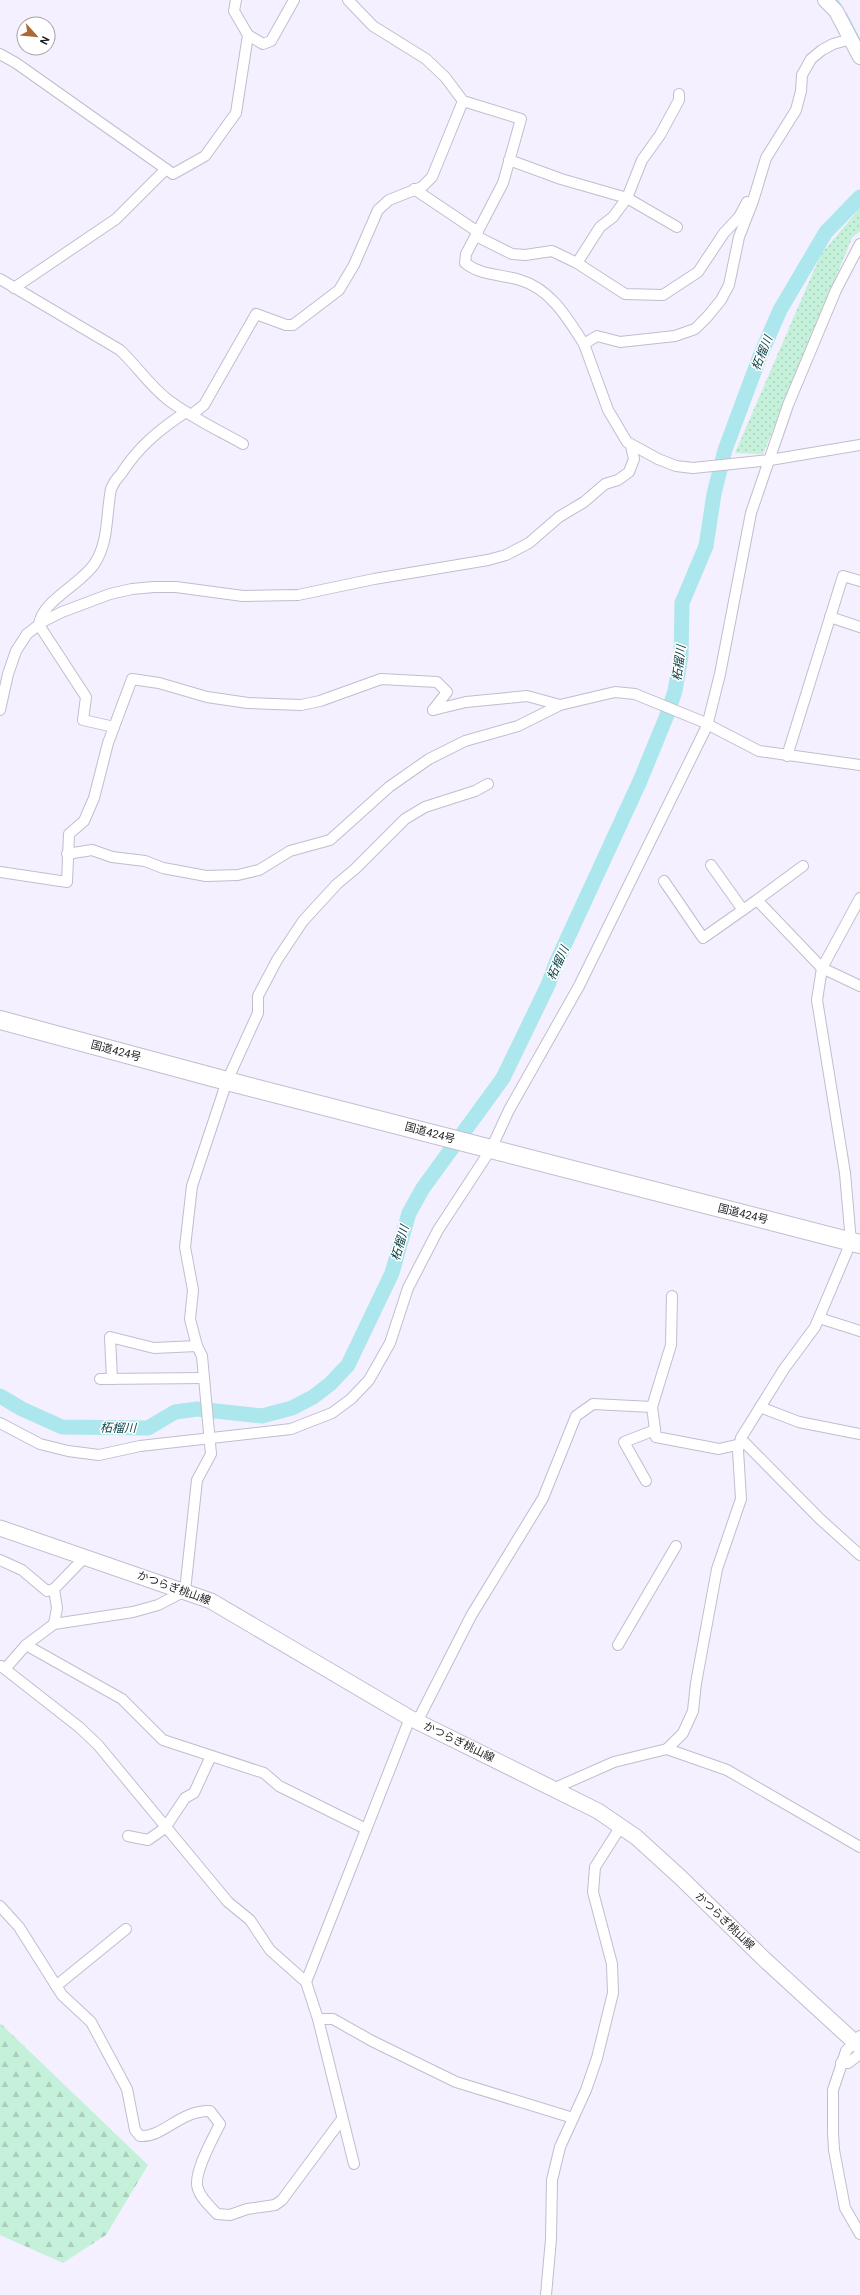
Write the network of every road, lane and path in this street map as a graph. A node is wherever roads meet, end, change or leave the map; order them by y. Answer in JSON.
{"nodes":[{"id":1,"x":236,"y":0,"type":"edge"},
{"id":2,"x":294,"y":0,"type":"edge"},
{"id":3,"x":348,"y":0,"type":"edge"},
{"id":4,"x":825,"y":0,"type":"edge"},
{"id":5,"x":248,"y":35,"type":"junction"},
{"id":6,"x":851,"y":39,"type":"junction"},
{"id":7,"x":0,"y":54,"type":"edge"},
{"id":8,"x":860,"y":57,"type":"edge"},
{"id":9,"x":678,"y":94,"type":"dead end"},
{"id":10,"x":463,"y":101,"type":"junction"},
{"id":11,"x":509,"y":160,"type":"junction"},
{"id":12,"x":166,"y":170,"type":"junction"},
{"id":13,"x":414,"y":189,"type":"junction"},
{"id":14,"x":627,"y":198,"type":"junction"},
{"id":15,"x":753,"y":202,"type":"junction"},
{"id":16,"x":677,"y":227,"type":"dead end"},
{"id":17,"x":477,"y":234,"type":"junction"},
{"id":18,"x":860,"y":244,"type":"edge"},
{"id":19,"x":577,"y":263,"type":"junction"},
{"id":20,"x":0,"y":279,"type":"edge"},
{"id":21,"x":14,"y":288,"type":"junction"},
{"id":22,"x":584,"y":344,"type":"junction"},
{"id":23,"x":189,"y":413,"type":"junction"},
{"id":24,"x":243,"y":444,"type":"dead end"},
{"id":25,"x":860,"y":445,"type":"edge"},
{"id":26,"x":631,"y":446,"type":"junction"},
{"id":27,"x":765,"y":460,"type":"junction"},
{"id":28,"x":860,"y":581,"type":"edge"},
{"id":29,"x":830,"y":617,"type":"junction"},
{"id":30,"x":39,"y":624,"type":"junction"},
{"id":31,"x":860,"y":627,"type":"edge"},
{"id":32,"x":560,"y":705,"type":"junction"},
{"id":33,"x":0,"y":710,"type":"edge"},
{"id":34,"x":704,"y":724,"type":"junction"},
{"id":35,"x":114,"y":726,"type":"junction"},
{"id":36,"x":787,"y":756,"type":"junction"},
{"id":37,"x":860,"y":765,"type":"edge"},
{"id":38,"x":488,"y":784,"type":"dead end"},
{"id":39,"x":67,"y":854,"type":"junction"},
{"id":40,"x":711,"y":865,"type":"dead end"},
{"id":41,"x":803,"y":866,"type":"dead end"},
{"id":42,"x":0,"y":872,"type":"edge"},
{"id":43,"x":664,"y":881,"type":"dead end"},
{"id":44,"x":860,"y":898,"type":"edge"},
{"id":45,"x":757,"y":900,"type":"junction"},
{"id":46,"x":744,"y":910,"type":"junction"},
{"id":47,"x":822,"y":968,"type":"junction"},
{"id":48,"x":860,"y":986,"type":"edge"},
{"id":49,"x":0,"y":1020,"type":"edge"},
{"id":50,"x":227,"y":1081,"type":"junction"},
{"id":51,"x":489,"y":1148,"type":"junction"},
{"id":52,"x":856,"y":1243,"type":"edge"},
{"id":53,"x":672,"y":1296,"type":"dead end"},
{"id":54,"x":819,"y":1318,"type":"junction"},
{"id":55,"x":860,"y":1331,"type":"edge"},
{"id":56,"x":197,"y":1346,"type":"junction"},
{"id":57,"x":100,"y":1379,"type":"dead end"},
{"id":58,"x":112,"y":1379,"type":"junction"},
{"id":59,"x":205,"y":1380,"type":"junction"},
{"id":60,"x":652,"y":1407,"type":"junction"},
{"id":61,"x":760,"y":1407,"type":"junction"},
{"id":62,"x":0,"y":1423,"type":"edge"},
{"id":63,"x":655,"y":1430,"type":"junction"},
{"id":64,"x":860,"y":1434,"type":"edge"},
{"id":65,"x":211,"y":1440,"type":"junction"},
{"id":66,"x":739,"y":1444,"type":"junction"},
{"id":67,"x":646,"y":1481,"type":"dead end"},
{"id":68,"x":0,"y":1528,"type":"edge"},
{"id":69,"x":676,"y":1546,"type":"dead end"},
{"id":70,"x":860,"y":1555,"type":"edge"},
{"id":71,"x":85,"y":1557,"type":"junction"},
{"id":72,"x":0,"y":1560,"type":"edge"},
{"id":73,"x":54,"y":1589,"type":"junction"},
{"id":74,"x":185,"y":1591,"type":"junction"},
{"id":75,"x":54,"y":1624,"type":"junction"},
{"id":76,"x":26,"y":1645,"type":"junction"},
{"id":77,"x":618,"y":1645,"type":"dead end"},
{"id":78,"x":3,"y":1667,"type":"edge"},
{"id":79,"x":414,"y":1720,"type":"junction"},
{"id":80,"x":667,"y":1748,"type":"junction"},
{"id":81,"x":210,"y":1756,"type":"junction"},
{"id":82,"x":555,"y":1788,"type":"junction"},
{"id":83,"x":621,"y":1826,"type":"junction"},
{"id":84,"x":165,"y":1828,"type":"junction"},
{"id":85,"x":366,"y":1829,"type":"junction"},
{"id":86,"x":128,"y":1836,"type":"dead end"},
{"id":87,"x":860,"y":1847,"type":"edge"},
{"id":88,"x":0,"y":1906,"type":"edge"},
{"id":89,"x":126,"y":1929,"type":"dead end"},
{"id":90,"x":306,"y":1982,"type":"junction"},
{"id":91,"x":56,"y":1986,"type":"junction"},
{"id":92,"x":318,"y":2018,"type":"junction"},
{"id":93,"x":859,"y":2044,"type":"edge"},
{"id":94,"x":574,"y":2118,"type":"junction"},
{"id":95,"x":342,"y":2119,"type":"junction"},
{"id":96,"x":354,"y":2164,"type":"dead end"},
{"id":97,"x":860,"y":2234,"type":"edge"},
{"id":98,"x":546,"y":2295,"type":"edge"}],
"edges":[{"from":1,"to":5,"type":"street"},
{"from":2,"to":5,"type":"street"},
{"from":3,"to":10,"type":"street"},
{"from":4,"to":6,"type":"street"},
{"from":5,"to":12,"type":"street"},
{"from":6,"to":8,"type":"street"},
{"from":6,"to":15,"type":"street"},
{"from":7,"to":12,"type":"street"},
{"from":9,"to":14,"type":"street"},
{"from":10,"to":11,"type":"street"},
{"from":10,"to":13,"type":"street"},
{"from":11,"to":14,"type":"street"},
{"from":11,"to":17,"type":"street"},
{"from":12,"to":21,"type":"street"},
{"from":13,"to":17,"type":"street"},
{"from":13,"to":23,"type":"street"},
{"from":14,"to":16,"type":"street"},
{"from":14,"to":19,"type":"street"},
{"from":15,"to":19,"type":"street"},
{"from":15,"to":22,"type":"street"},
{"from":17,"to":19,"type":"street"},
{"from":17,"to":22,"type":"street"},
{"from":18,"to":27,"type":"street"},
{"from":20,"to":21,"type":"street"},
{"from":21,"to":23,"type":"street"},
{"from":22,"to":26,"type":"street"},
{"from":23,"to":24,"type":"street"},
{"from":23,"to":30,"type":"street"},
{"from":25,"to":27,"type":"street"},
{"from":26,"to":27,"type":"street"},
{"from":26,"to":30,"type":"street"},
{"from":27,"to":34,"type":"street"},
{"from":28,"to":29,"type":"street"},
{"from":29,"to":31,"type":"street"},
{"from":29,"to":36,"type":"street"},
{"from":30,"to":33,"type":"street"},
{"from":30,"to":35,"type":"street"},
{"from":32,"to":34,"type":"street"},
{"from":32,"to":35,"type":"street"},
{"from":32,"to":39,"type":"street"},
{"from":34,"to":36,"type":"street"},
{"from":34,"to":51,"type":"street"},
{"from":35,"to":39,"type":"street"},
{"from":36,"to":37,"type":"street"},
{"from":38,"to":50,"type":"street"},
{"from":39,"to":42,"type":"street"},
{"from":40,"to":46,"type":"street"},
{"from":41,"to":45,"type":"street"},
{"from":43,"to":46,"type":"street"},
{"from":44,"to":47,"type":"street"},
{"from":45,"to":46,"type":"street"},
{"from":45,"to":47,"type":"street"},
{"from":47,"to":48,"type":"street"},
{"from":47,"to":52,"type":"street"},
{"from":49,"to":50,"type":"highway","name":"国道424号"},
{"from":50,"to":51,"type":"highway","name":"国道424号"},
{"from":50,"to":56,"type":"street"},
{"from":51,"to":52,"type":"highway","name":"国道424号"},
{"from":51,"to":65,"type":"street"},
{"from":52,"to":54,"type":"street"},
{"from":53,"to":60,"type":"street"},
{"from":54,"to":55,"type":"street"},
{"from":54,"to":61,"type":"street"},
{"from":56,"to":58,"type":"street"},
{"from":56,"to":59,"type":"street"},
{"from":57,"to":58,"type":"street"},
{"from":58,"to":59,"type":"street"},
{"from":59,"to":65,"type":"street"},
{"from":60,"to":63,"type":"street"},
{"from":60,"to":79,"type":"street"},
{"from":61,"to":64,"type":"street"},
{"from":61,"to":66,"type":"street"},
{"from":62,"to":65,"type":"street"},
{"from":63,"to":66,"type":"street"},
{"from":63,"to":67,"type":"street"},
{"from":65,"to":74,"type":"street"},
{"from":66,"to":70,"type":"street"},
{"from":66,"to":80,"type":"street"},
{"from":68,"to":71,"type":"main road","name":"かつらぎ桃山線"},
{"from":69,"to":77,"type":"street"},
{"from":71,"to":73,"type":"street"},
{"from":71,"to":74,"type":"main road","name":"かつらぎ桃山線"},
{"from":72,"to":73,"type":"street"},
{"from":73,"to":75,"type":"street"},
{"from":74,"to":75,"type":"street"},
{"from":74,"to":79,"type":"main road","name":"かつらぎ桃山線"},
{"from":75,"to":76,"type":"street"},
{"from":76,"to":78,"type":"street"},
{"from":76,"to":81,"type":"street"},
{"from":78,"to":84,"type":"street"},
{"from":79,"to":82,"type":"main road","name":"かつらぎ桃山線"},
{"from":79,"to":85,"type":"street"},
{"from":80,"to":82,"type":"street"},
{"from":80,"to":87,"type":"street"},
{"from":81,"to":84,"type":"street"},
{"from":81,"to":85,"type":"street"},
{"from":82,"to":83,"type":"main road","name":"かつらぎ桃山線"},
{"from":83,"to":93,"type":"main road","name":"かつらぎ桃山線"},
{"from":83,"to":94,"type":"street"},
{"from":84,"to":86,"type":"street"},
{"from":84,"to":90,"type":"street"},
{"from":85,"to":90,"type":"street"},
{"from":88,"to":91,"type":"street"},
{"from":89,"to":91,"type":"street"},
{"from":90,"to":92,"type":"street"},
{"from":91,"to":95,"type":"street"},
{"from":92,"to":94,"type":"street"},
{"from":92,"to":95,"type":"street"},
{"from":93,"to":97,"type":"street"},
{"from":94,"to":98,"type":"street"},
{"from":95,"to":96,"type":"street"}]}
